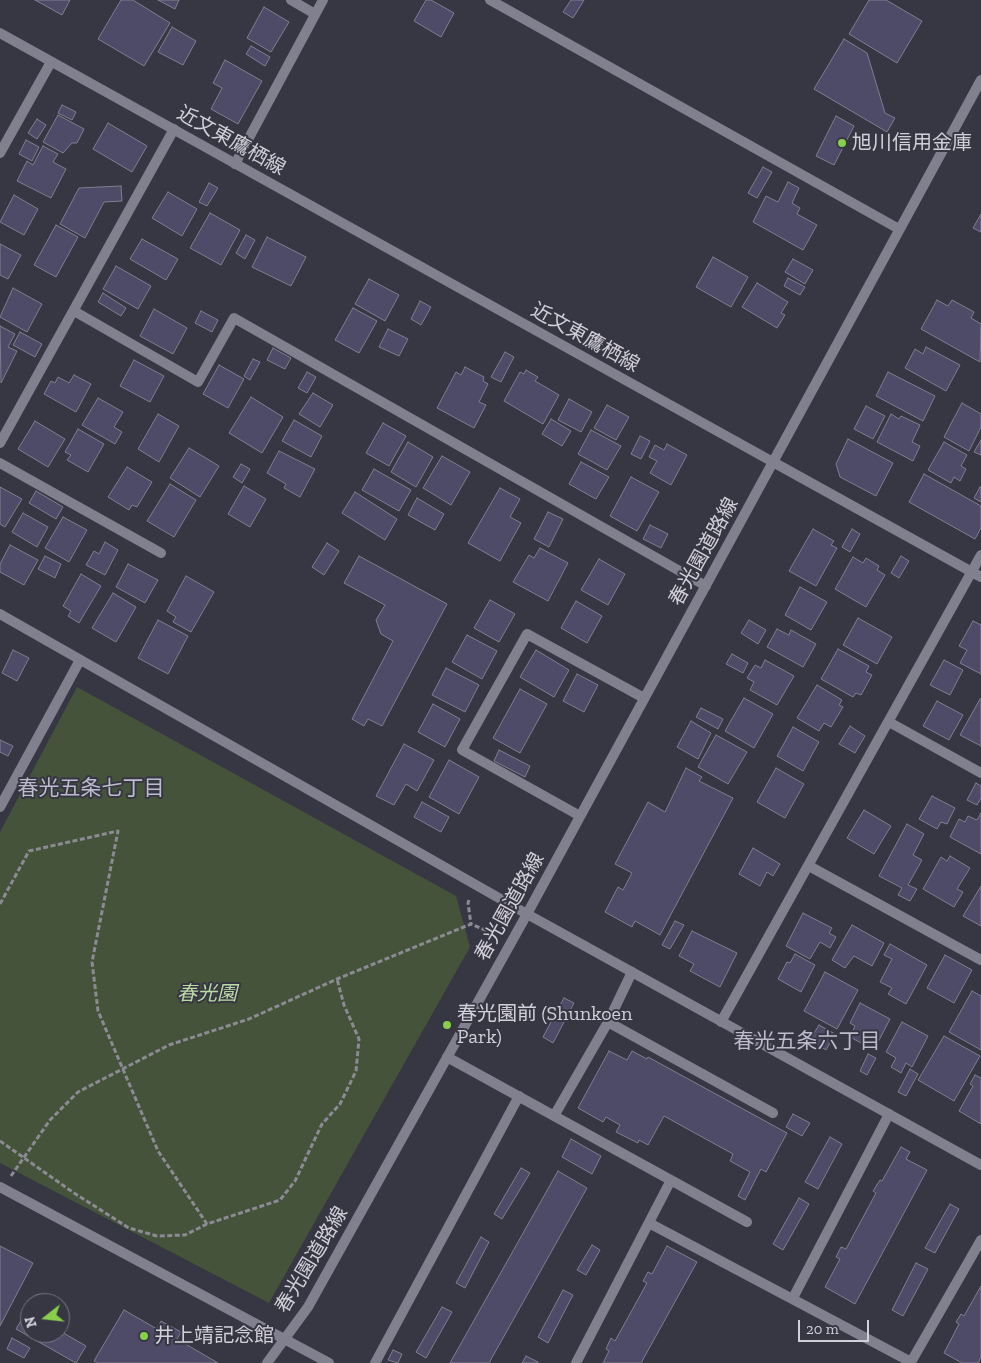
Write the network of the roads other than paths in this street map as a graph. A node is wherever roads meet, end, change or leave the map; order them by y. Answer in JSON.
{"nodes":[{"id":1,"x":291,"y":0,"type":"edge"},
{"id":2,"x":323,"y":0,"type":"edge"},
{"id":3,"x":490,"y":0,"type":"edge"},
{"id":4,"x":315,"y":14,"type":"junction"},
{"id":5,"x":0,"y":33,"type":"edge"},
{"id":6,"x":51,"y":62,"type":"junction"},
{"id":7,"x":981,"y":80,"type":"edge"},
{"id":8,"x":174,"y":129,"type":"junction"},
{"id":9,"x":0,"y":153,"type":"edge"},
{"id":10,"x":235,"y":164,"type":"junction"},
{"id":11,"x":899,"y":229,"type":"junction"},
{"id":12,"x":74,"y":311,"type":"junction"},
{"id":13,"x":0,"y":443,"type":"edge"},
{"id":14,"x":773,"y":462,"type":"junction"},
{"id":15,"x":0,"y":463,"type":"edge"},
{"id":16,"x":161,"y":553,"type":"dead end"},
{"id":17,"x":981,"y":556,"type":"edge"},
{"id":18,"x":977,"y":574,"type":"edge"},
{"id":19,"x":706,"y":586,"type":"junction"},
{"id":20,"x":0,"y":614,"type":"edge"},
{"id":21,"x":80,"y":660,"type":"junction"},
{"id":22,"x":644,"y":698,"type":"junction"},
{"id":23,"x":889,"y":722,"type":"junction"},
{"id":24,"x":981,"y":774,"type":"edge"},
{"id":25,"x":0,"y":807,"type":"edge"},
{"id":26,"x":580,"y":816,"type":"junction"},
{"id":27,"x":809,"y":866,"type":"junction"},
{"id":28,"x":527,"y":914,"type":"junction"},
{"id":29,"x":981,"y":960,"type":"edge"},
{"id":30,"x":632,"y":972,"type":"junction"},
{"id":31,"x":608,"y":1022,"type":"junction"},
{"id":32,"x":721,"y":1022,"type":"junction"},
{"id":33,"x":447,"y":1057,"type":"junction"},
{"id":34,"x":519,"y":1096,"type":"junction"},
{"id":35,"x":773,"y":1113,"type":"dead end"},
{"id":36,"x":889,"y":1114,"type":"junction"},
{"id":37,"x":554,"y":1116,"type":"junction"},
{"id":38,"x":981,"y":1165,"type":"edge"},
{"id":39,"x":671,"y":1180,"type":"junction"},
{"id":40,"x":1,"y":1188,"type":"edge"},
{"id":41,"x":748,"y":1222,"type":"dead end"},
{"id":42,"x":649,"y":1223,"type":"junction"},
{"id":43,"x":981,"y":1240,"type":"edge"},
{"id":44,"x":793,"y":1298,"type":"junction"},
{"id":45,"x":284,"y":1338,"type":"junction"},
{"id":46,"x":911,"y":1362,"type":"edge"},
{"id":47,"x":267,"y":1363,"type":"edge"},
{"id":48,"x":328,"y":1363,"type":"edge"},
{"id":49,"x":375,"y":1363,"type":"edge"},
{"id":50,"x":576,"y":1363,"type":"edge"}],
"edges":[{"from":1,"to":4,"type":"street"},
{"from":2,"to":4,"type":"street"},
{"from":3,"to":11,"type":"street"},
{"from":4,"to":10,"type":"street"},
{"from":5,"to":6,"type":"street","name":"近文東鷹栖線"},
{"from":6,"to":8,"type":"street","name":"近文東鷹栖線"},
{"from":6,"to":9,"type":"street"},
{"from":7,"to":11,"type":"street"},
{"from":8,"to":10,"type":"street","name":"近文東鷹栖線"},
{"from":8,"to":12,"type":"street"},
{"from":10,"to":14,"type":"street","name":"近文東鷹栖線"},
{"from":11,"to":14,"type":"street"},
{"from":12,"to":13,"type":"street"},
{"from":12,"to":19,"type":"street"},
{"from":14,"to":18,"type":"street","name":"近文東鷹栖線"},
{"from":14,"to":19,"type":"street","name":"春光園道路線"},
{"from":15,"to":16,"type":"street"},
{"from":17,"to":18,"type":"street"},
{"from":18,"to":23,"type":"street"},
{"from":19,"to":22,"type":"street","name":"春光園道路線"},
{"from":20,"to":21,"type":"street"},
{"from":21,"to":25,"type":"street"},
{"from":21,"to":28,"type":"street"},
{"from":22,"to":26,"type":"street","name":"春光園道路線"},
{"from":22,"to":26,"type":"street"},
{"from":23,"to":24,"type":"street"},
{"from":23,"to":27,"type":"street"},
{"from":26,"to":28,"type":"street","name":"春光園道路線"},
{"from":27,"to":29,"type":"street"},
{"from":27,"to":32,"type":"street"},
{"from":28,"to":30,"type":"street"},
{"from":28,"to":33,"type":"street","name":"春光園道路線"},
{"from":30,"to":31,"type":"street"},
{"from":30,"to":32,"type":"street"},
{"from":31,"to":35,"type":"street"},
{"from":31,"to":37,"type":"street"},
{"from":32,"to":36,"type":"street"},
{"from":33,"to":34,"type":"street"},
{"from":33,"to":45,"type":"street","name":"春光園道路線"},
{"from":34,"to":37,"type":"street"},
{"from":34,"to":49,"type":"street"},
{"from":36,"to":38,"type":"street"},
{"from":36,"to":44,"type":"street"},
{"from":37,"to":39,"type":"street"},
{"from":39,"to":41,"type":"street"},
{"from":39,"to":42,"type":"street"},
{"from":40,"to":45,"type":"street"},
{"from":42,"to":44,"type":"street"},
{"from":42,"to":50,"type":"street"},
{"from":43,"to":46,"type":"street"},
{"from":44,"to":46,"type":"street"},
{"from":45,"to":47,"type":"street","name":"春光園道路線"},
{"from":45,"to":48,"type":"street"}]}
